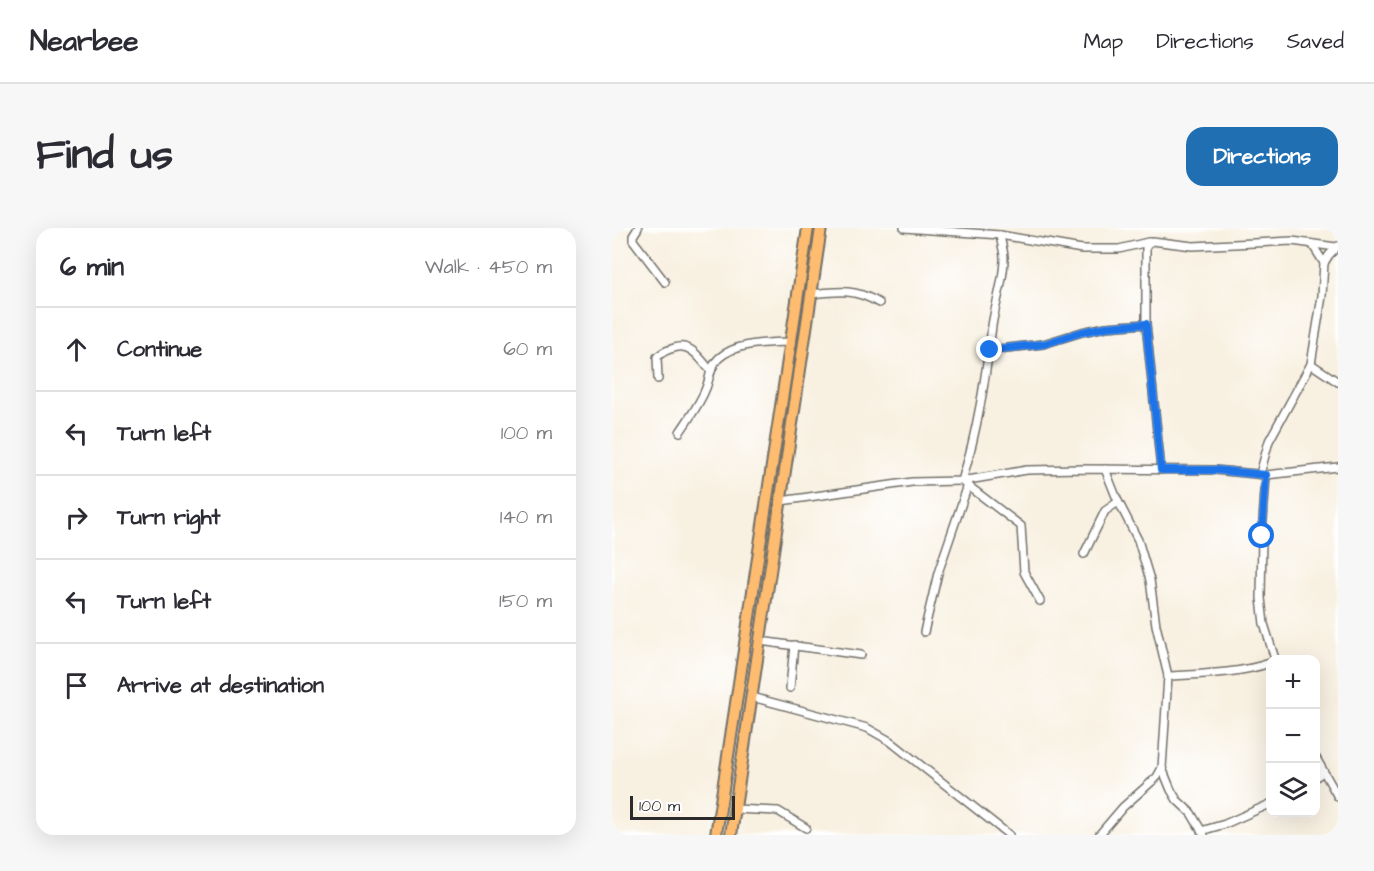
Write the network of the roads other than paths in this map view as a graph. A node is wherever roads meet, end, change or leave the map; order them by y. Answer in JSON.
{"nodes":[{"id":1,"x":638,"y":228,"type":"edge"},
{"id":2,"x":808,"y":228,"type":"edge"},
{"id":3,"x":821,"y":228,"type":"edge"},
{"id":4,"x":904,"y":228,"type":"edge"},
{"id":5,"x":1000,"y":235,"type":"junction"},
{"id":6,"x":1152,"y":242,"type":"junction"},
{"id":7,"x":1312,"y":244,"type":"junction"},
{"id":8,"x":1337,"y":246,"type":"edge"},
{"id":9,"x":1324,"y":263,"type":"junction"},
{"id":10,"x":665,"y":282,"type":"dead end"},
{"id":11,"x":811,"y":294,"type":"junction"},
{"id":12,"x":879,"y":303,"type":"dead end"},
{"id":13,"x":1146,"y":324,"type":"junction"},
{"id":14,"x":790,"y":342,"type":"junction"},
{"id":15,"x":990,"y":350,"type":"junction"},
{"id":16,"x":1311,"y":364,"type":"junction"},
{"id":17,"x":711,"y":371,"type":"junction"},
{"id":18,"x":658,"y":379,"type":"dead end"},
{"id":19,"x":1338,"y":382,"type":"edge"},
{"id":20,"x":680,"y":432,"type":"dead end"},
{"id":21,"x":1338,"y":466,"type":"edge"},
{"id":22,"x":1106,"y":469,"type":"junction"},
{"id":23,"x":1161,"y":470,"type":"junction"},
{"id":24,"x":1263,"y":475,"type":"junction"},
{"id":25,"x":966,"y":482,"type":"junction"},
{"id":26,"x":781,"y":501,"type":"junction"},
{"id":27,"x":1118,"y":502,"type":"junction"},
{"id":28,"x":1084,"y":554,"type":"dead end"},
{"id":29,"x":1040,"y":601,"type":"dead end"},
{"id":30,"x":924,"y":632,"type":"dead end"},
{"id":31,"x":760,"y":640,"type":"junction"},
{"id":32,"x":794,"y":645,"type":"junction"},
{"id":33,"x":861,"y":655,"type":"dead end"},
{"id":34,"x":1273,"y":655,"type":"edge"},
{"id":35,"x":1266,"y":664,"type":"edge"},
{"id":36,"x":1168,"y":676,"type":"junction"},
{"id":37,"x":790,"y":688,"type":"dead end"},
{"id":38,"x":752,"y":697,"type":"junction"},
{"id":39,"x":1318,"y":763,"type":"edge"},
{"id":40,"x":1162,"y":768,"type":"junction"},
{"id":41,"x":1323,"y":772,"type":"junction"},
{"id":42,"x":1320,"y":774,"type":"edge"},
{"id":43,"x":1337,"y":792,"type":"edge"},
{"id":44,"x":1266,"y":806,"type":"edge"},
{"id":45,"x":735,"y":809,"type":"junction"},
{"id":46,"x":806,"y":828,"type":"dead end"},
{"id":47,"x":1203,"y":833,"type":"edge"},
{"id":48,"x":716,"y":835,"type":"edge"},
{"id":49,"x":731,"y":835,"type":"edge"},
{"id":50,"x":1009,"y":835,"type":"edge"},
{"id":51,"x":1099,"y":835,"type":"edge"}],
"edges":[{"from":1,"to":10,"type":"street"},
{"from":2,"to":14,"type":"highway"},
{"from":3,"to":11,"type":"highway"},
{"from":4,"to":5,"type":"street"},
{"from":5,"to":6,"type":"street"},
{"from":5,"to":15,"type":"street"},
{"from":6,"to":7,"type":"street"},
{"from":6,"to":13,"type":"street"},
{"from":7,"to":8,"type":"street"},
{"from":7,"to":9,"type":"street"},
{"from":8,"to":9,"type":"street"},
{"from":9,"to":16,"type":"street"},
{"from":11,"to":12,"type":"street"},
{"from":11,"to":26,"type":"highway"},
{"from":13,"to":15,"type":"street"},
{"from":13,"to":23,"type":"street"},
{"from":14,"to":17,"type":"street"},
{"from":14,"to":48,"type":"highway"},
{"from":15,"to":25,"type":"street"},
{"from":16,"to":19,"type":"street"},
{"from":16,"to":24,"type":"street"},
{"from":17,"to":18,"type":"street"},
{"from":17,"to":20,"type":"street"},
{"from":21,"to":24,"type":"street"},
{"from":22,"to":23,"type":"street"},
{"from":22,"to":25,"type":"street"},
{"from":22,"to":27,"type":"street"},
{"from":23,"to":24,"type":"street"},
{"from":24,"to":34,"type":"street"},
{"from":25,"to":26,"type":"street"},
{"from":25,"to":29,"type":"street"},
{"from":25,"to":30,"type":"street"},
{"from":26,"to":31,"type":"highway"},
{"from":27,"to":28,"type":"street"},
{"from":27,"to":36,"type":"street"},
{"from":31,"to":32,"type":"street"},
{"from":31,"to":38,"type":"highway"},
{"from":32,"to":33,"type":"street"},
{"from":32,"to":37,"type":"street"},
{"from":35,"to":36,"type":"street"},
{"from":36,"to":40,"type":"street"},
{"from":38,"to":45,"type":"highway"},
{"from":38,"to":50,"type":"street"},
{"from":39,"to":41,"type":"street"},
{"from":40,"to":47,"type":"street"},
{"from":40,"to":51,"type":"street"},
{"from":41,"to":42,"type":"street"},
{"from":41,"to":43,"type":"street"},
{"from":44,"to":47,"type":"street"},
{"from":45,"to":46,"type":"street"},
{"from":45,"to":49,"type":"highway"}]}
